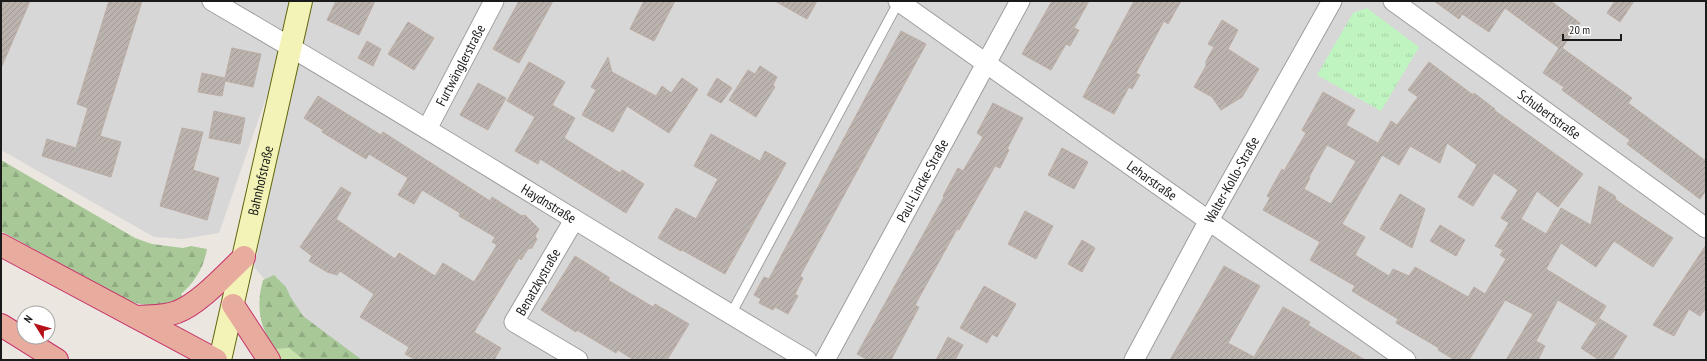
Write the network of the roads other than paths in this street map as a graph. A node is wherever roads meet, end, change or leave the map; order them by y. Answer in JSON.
{"nodes":[{"id":1,"x":212,"y":1,"type":"edge"},
{"id":2,"x":301,"y":1,"type":"edge"},
{"id":3,"x":494,"y":1,"type":"edge"},
{"id":4,"x":899,"y":1,"type":"edge"},
{"id":5,"x":1020,"y":1,"type":"edge"},
{"id":6,"x":1332,"y":1,"type":"edge"},
{"id":7,"x":1393,"y":1,"type":"edge"},
{"id":8,"x":290,"y":47,"type":"junction"},
{"id":9,"x":985,"y":62,"type":"junction"},
{"id":10,"x":427,"y":129,"type":"junction"},
{"id":11,"x":574,"y":220,"type":"junction"},
{"id":12,"x":1208,"y":222,"type":"junction"},
{"id":13,"x":1706,"y":228,"type":"edge"},
{"id":14,"x":1,"y":245,"type":"edge"},
{"id":15,"x":244,"y":257,"type":"junction"},
{"id":16,"x":233,"y":306,"type":"junction"},
{"id":17,"x":731,"y":314,"type":"junction"},
{"id":18,"x":137,"y":317,"type":"junction"},
{"id":19,"x":1,"y":325,"type":"edge"},
{"id":20,"x":57,"y":360,"type":"edge"},
{"id":21,"x":216,"y":360,"type":"edge"},
{"id":22,"x":220,"y":360,"type":"edge"},
{"id":23,"x":269,"y":360,"type":"edge"},
{"id":24,"x":578,"y":360,"type":"edge"},
{"id":25,"x":807,"y":360,"type":"edge"},
{"id":26,"x":825,"y":360,"type":"edge"},
{"id":27,"x":1134,"y":360,"type":"edge"},
{"id":28,"x":1406,"y":360,"type":"edge"}],
"edges":[{"from":1,"to":8,"type":"street","name":"Haydnstraße"},
{"from":2,"to":8,"type":"main road","name":"Bahnhofstraße"},
{"from":3,"to":10,"type":"street","name":"Furtwänglerstraße"},
{"from":4,"to":9,"type":"street","name":"Leharstraße"},
{"from":4,"to":17,"type":"lane"},
{"from":5,"to":9,"type":"street","name":"Paul-Lincke-Straße"},
{"from":6,"to":12,"type":"street","name":"Walter-Kollo-Straße"},
{"from":7,"to":13,"type":"street","name":"Schubertstraße"},
{"from":8,"to":10,"type":"street","name":"Haydnstraße"},
{"from":8,"to":15,"type":"main road","name":"Bahnhofstraße"},
{"from":9,"to":12,"type":"street","name":"Leharstraße"},
{"from":9,"to":26,"type":"street","name":"Paul-Lincke-Straße"},
{"from":10,"to":11,"type":"street","name":"Haydnstraße"},
{"from":11,"to":17,"type":"street","name":"Haydnstraße"},
{"from":11,"to":24,"type":"street","name":"Benatzkystraße"},
{"from":12,"to":27,"type":"street","name":"Walter-Kollo-Straße"},
{"from":12,"to":28,"type":"street","name":"Leharstraße"},
{"from":14,"to":18,"type":"highway"},
{"from":15,"to":16,"type":"main road","name":"Bahnhofstraße"},
{"from":15,"to":18,"type":"highway"},
{"from":16,"to":22,"type":"main road","name":"Bahnhofstraße"},
{"from":16,"to":23,"type":"highway"},
{"from":17,"to":25,"type":"street","name":"Haydnstraße"},
{"from":18,"to":21,"type":"highway"},
{"from":19,"to":20,"type":"highway"}]}
